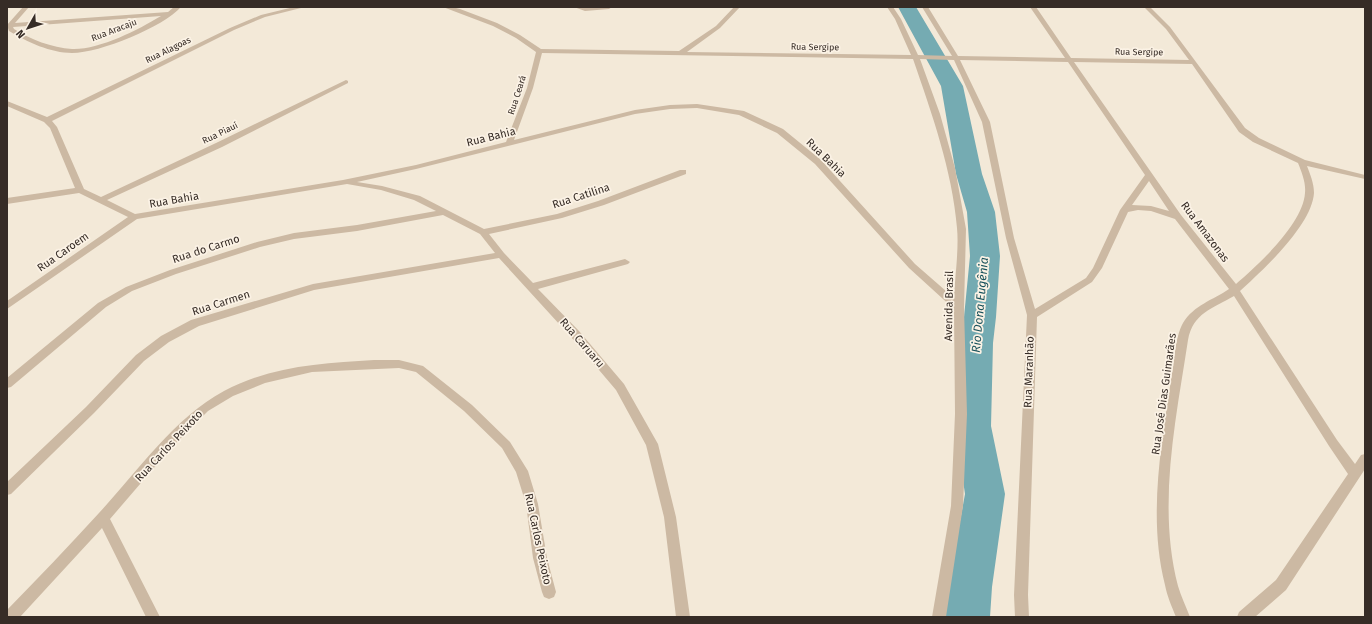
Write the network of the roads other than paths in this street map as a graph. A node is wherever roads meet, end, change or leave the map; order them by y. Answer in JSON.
{"nodes":[{"id":1,"x":26,"y":7,"type":"edge"},
{"id":2,"x":178,"y":7,"type":"edge"},
{"id":3,"x":302,"y":7,"type":"edge"},
{"id":4,"x":446,"y":7,"type":"edge"},
{"id":5,"x":577,"y":7,"type":"edge"},
{"id":6,"x":609,"y":7,"type":"edge"},
{"id":7,"x":737,"y":7,"type":"edge"},
{"id":8,"x":890,"y":7,"type":"edge"},
{"id":9,"x":925,"y":7,"type":"edge"},
{"id":10,"x":1033,"y":7,"type":"edge"},
{"id":11,"x":1147,"y":7,"type":"edge"},
{"id":12,"x":171,"y":14,"type":"junction"},
{"id":13,"x":10,"y":25,"type":"junction"},
{"id":14,"x":539,"y":51,"type":"junction"},
{"id":15,"x":680,"y":54,"type":"junction"},
{"id":16,"x":916,"y":58,"type":"junction"},
{"id":17,"x":953,"y":58,"type":"junction"},
{"id":18,"x":1070,"y":60,"type":"junction"},
{"id":19,"x":1194,"y":62,"type":"junction"},
{"id":20,"x":346,"y":82,"type":"dead end"},
{"id":21,"x":7,"y":103,"type":"edge"},
{"id":22,"x":46,"y":120,"type":"junction"},
{"id":23,"x":509,"y":144,"type":"junction"},
{"id":24,"x":1302,"y":162,"type":"junction"},
{"id":25,"x":683,"y":172,"type":"dead end"},
{"id":26,"x":1149,"y":176,"type":"junction"},
{"id":27,"x":1365,"y":177,"type":"edge"},
{"id":28,"x":343,"y":182,"type":"junction"},
{"id":29,"x":80,"y":190,"type":"junction"},
{"id":30,"x":101,"y":200,"type":"junction"},
{"id":31,"x":7,"y":201,"type":"edge"},
{"id":32,"x":1124,"y":210,"type":"junction"},
{"id":33,"x":444,"y":212,"type":"junction"},
{"id":34,"x":1178,"y":217,"type":"junction"},
{"id":35,"x":134,"y":218,"type":"junction"},
{"id":36,"x":484,"y":232,"type":"junction"},
{"id":37,"x":502,"y":255,"type":"junction"},
{"id":38,"x":625,"y":262,"type":"dead end"},
{"id":39,"x":532,"y":287,"type":"junction"},
{"id":40,"x":1235,"y":290,"type":"junction"},
{"id":41,"x":7,"y":306,"type":"edge"},
{"id":42,"x":959,"y":308,"type":"junction"},
{"id":43,"x":1032,"y":315,"type":"junction"},
{"id":44,"x":7,"y":384,"type":"edge"},
{"id":45,"x":1365,"y":459,"type":"edge"},
{"id":46,"x":1355,"y":473,"type":"junction"},
{"id":47,"x":7,"y":490,"type":"edge"},
{"id":48,"x":103,"y":518,"type":"junction"},
{"id":49,"x":549,"y":592,"type":"dead end"},
{"id":50,"x":10,"y":617,"type":"edge"},
{"id":51,"x":153,"y":617,"type":"edge"},
{"id":52,"x":683,"y":617,"type":"edge"},
{"id":53,"x":939,"y":617,"type":"edge"},
{"id":54,"x":1022,"y":617,"type":"edge"},
{"id":55,"x":1183,"y":617,"type":"edge"},
{"id":56,"x":1244,"y":617,"type":"edge"}],
"edges":[{"from":1,"to":13,"type":"street"},
{"from":2,"to":12,"type":"street","name":"Rua Aracaju"},
{"from":3,"to":22,"type":"street","name":"Rua Alagoas"},
{"from":4,"to":14,"type":"street"},
{"from":5,"to":6,"type":"street"},
{"from":7,"to":15,"type":"street"},
{"from":8,"to":16,"type":"street","name":"Avenida Brasil"},
{"from":9,"to":17,"type":"street"},
{"from":10,"to":18,"type":"street","name":"Rua Amazonas"},
{"from":11,"to":19,"type":"street"},
{"from":12,"to":13,"type":"street"},
{"from":12,"to":13,"type":"street","name":"Rua Aracaju"},
{"from":14,"to":15,"type":"street","name":"Rua Sergipe"},
{"from":14,"to":23,"type":"street","name":"Rua Ceará"},
{"from":15,"to":16,"type":"street","name":"Rua Sergipe"},
{"from":16,"to":17,"type":"street","name":"Rua Sergipe"},
{"from":16,"to":42,"type":"street","name":"Avenida Brasil"},
{"from":17,"to":18,"type":"street","name":"Rua Sergipe"},
{"from":17,"to":43,"type":"street"},
{"from":18,"to":19,"type":"street","name":"Rua Sergipe"},
{"from":18,"to":26,"type":"street","name":"Rua Amazonas"},
{"from":19,"to":24,"type":"street"},
{"from":20,"to":30,"type":"street","name":"Rua Piauí"},
{"from":21,"to":22,"type":"street"},
{"from":22,"to":29,"type":"street"},
{"from":23,"to":28,"type":"street","name":"Rua Bahia"},
{"from":23,"to":42,"type":"street","name":"Rua Bahia"},
{"from":24,"to":27,"type":"street"},
{"from":24,"to":40,"type":"street","name":"Rua José Dias Guimarães"},
{"from":25,"to":36,"type":"street","name":"Rua Catilina"},
{"from":26,"to":32,"type":"street"},
{"from":26,"to":34,"type":"street","name":"Rua Amazonas"},
{"from":28,"to":33,"type":"street","name":"Rua Caruaru"},
{"from":28,"to":35,"type":"street","name":"Rua Bahia"},
{"from":29,"to":30,"type":"street"},
{"from":29,"to":31,"type":"street"},
{"from":30,"to":35,"type":"street"},
{"from":32,"to":34,"type":"street"},
{"from":32,"to":43,"type":"street"},
{"from":33,"to":36,"type":"street","name":"Rua Caruaru"},
{"from":33,"to":44,"type":"street","name":"Rua do Carmo"},
{"from":34,"to":40,"type":"street","name":"Rua Amazonas"},
{"from":35,"to":41,"type":"street","name":"Rua Caroem"},
{"from":36,"to":37,"type":"street","name":"Rua Caruaru"},
{"from":37,"to":39,"type":"street","name":"Rua Caruaru"},
{"from":37,"to":47,"type":"street","name":"Rua Carmen"},
{"from":38,"to":39,"type":"street"},
{"from":39,"to":52,"type":"street","name":"Rua Caruaru"},
{"from":40,"to":46,"type":"street","name":"Rua Amazonas"},
{"from":40,"to":55,"type":"street","name":"Rua José Dias Guimarães"},
{"from":42,"to":53,"type":"street","name":"Avenida Brasil"},
{"from":43,"to":54,"type":"street","name":"Rua Maranhão"},
{"from":45,"to":46,"type":"street"},
{"from":46,"to":56,"type":"street"},
{"from":48,"to":49,"type":"street","name":"Rua Carlos Peixoto"},
{"from":48,"to":50,"type":"street","name":"Rua Carlos Peixoto"},
{"from":48,"to":51,"type":"street"}]}
